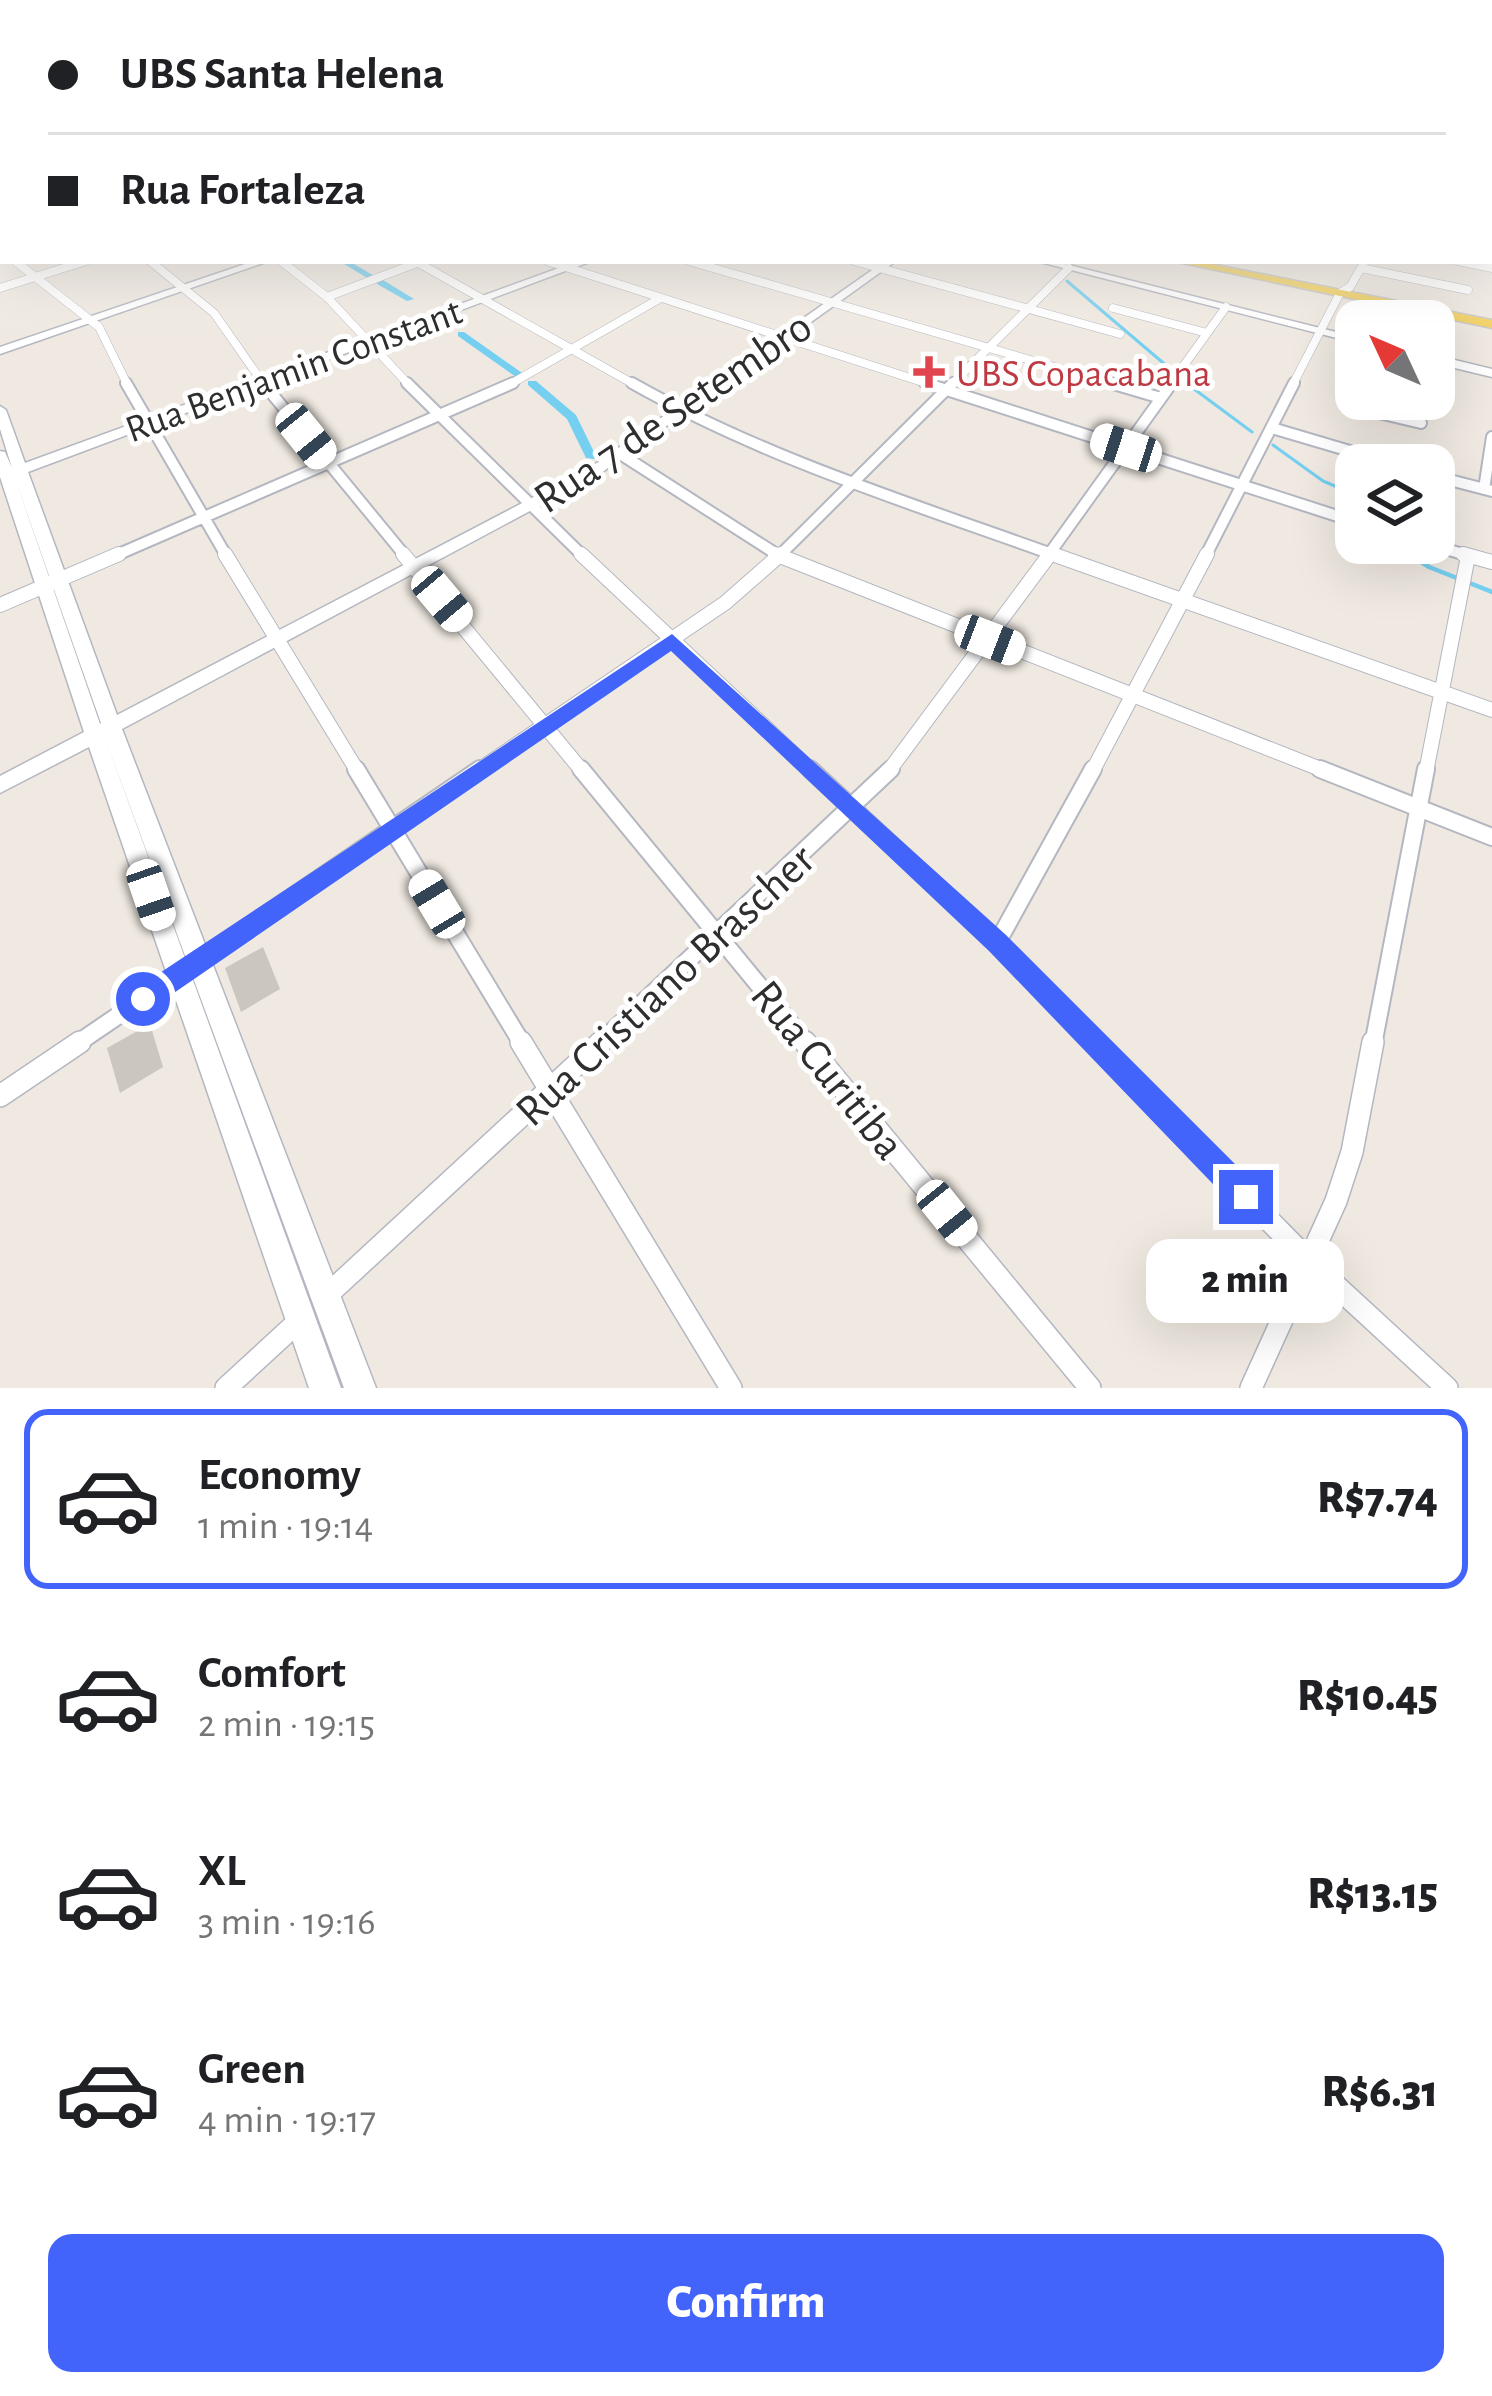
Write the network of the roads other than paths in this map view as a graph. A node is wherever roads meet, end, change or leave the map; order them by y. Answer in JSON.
{"nodes":[{"id":1,"x":19,"y":264,"type":"edge"},
{"id":2,"x":77,"y":264,"type":"edge"},
{"id":3,"x":155,"y":264,"type":"edge"},
{"id":4,"x":255,"y":264,"type":"edge"},
{"id":5,"x":285,"y":264,"type":"edge"},
{"id":6,"x":413,"y":264,"type":"edge"},
{"id":7,"x":422,"y":264,"type":"edge"},
{"id":8,"x":554,"y":264,"type":"edge"},
{"id":9,"x":578,"y":264,"type":"edge"},
{"id":10,"x":699,"y":264,"type":"edge"},
{"id":11,"x":1052,"y":264,"type":"edge"},
{"id":12,"x":1195,"y":264,"type":"edge"},
{"id":13,"x":1242,"y":264,"type":"edge"},
{"id":14,"x":1362,"y":264,"type":"edge"},
{"id":15,"x":886,"y":265,"type":"edge"},
{"id":16,"x":1069,"y":268,"type":"junction"},
{"id":17,"x":564,"y":269,"type":"junction"},
{"id":18,"x":36,"y":277,"type":"junction"},
{"id":19,"x":190,"y":286,"type":"junction"},
{"id":20,"x":0,"y":288,"type":"edge"},
{"id":21,"x":1345,"y":290,"type":"junction"},
{"id":22,"x":1468,"y":290,"type":"dead end"},
{"id":23,"x":326,"y":297,"type":"junction"},
{"id":24,"x":483,"y":299,"type":"junction"},
{"id":25,"x":659,"y":299,"type":"junction"},
{"id":26,"x":833,"y":303,"type":"junction"},
{"id":27,"x":1029,"y":308,"type":"junction"},
{"id":28,"x":1113,"y":308,"type":"dead end"},
{"id":29,"x":1226,"y":308,"type":"junction"},
{"id":30,"x":91,"y":320,"type":"junction"},
{"id":31,"x":1492,"y":320,"type":"edge"},
{"id":32,"x":1320,"y":331,"type":"junction"},
{"id":33,"x":1207,"y":333,"type":"junction"},
{"id":34,"x":1120,"y":334,"type":"dead end"},
{"id":35,"x":1335,"y":335,"type":"edge"},
{"id":36,"x":783,"y":339,"type":"junction"},
{"id":37,"x":365,"y":342,"type":"junction"},
{"id":38,"x":988,"y":348,"type":"junction"},
{"id":39,"x":574,"y":350,"type":"junction"},
{"id":40,"x":0,"y":351,"type":"edge"},
{"id":41,"x":1455,"y":364,"type":"edge"},
{"id":42,"x":1492,"y":374,"type":"edge"},
{"id":43,"x":261,"y":381,"type":"junction"},
{"id":44,"x":946,"y":391,"type":"junction"},
{"id":45,"x":1161,"y":398,"type":"junction"},
{"id":46,"x":0,"y":410,"type":"edge"},
{"id":47,"x":682,"y":412,"type":"junction"},
{"id":48,"x":438,"y":416,"type":"junction"},
{"id":49,"x":1408,"y":420,"type":"edge"},
{"id":50,"x":146,"y":423,"type":"junction"},
{"id":51,"x":1421,"y":423,"type":"dead end"},
{"id":52,"x":1272,"y":428,"type":"junction"},
{"id":53,"x":1492,"y":437,"type":"edge"},
{"id":54,"x":1335,"y":447,"type":"edge"},
{"id":55,"x":1126,"y":448,"type":"junction"},
{"id":56,"x":622,"y":454,"type":"junction"},
{"id":57,"x":328,"y":464,"type":"junction"},
{"id":58,"x":7,"y":469,"type":"edge"},
{"id":59,"x":1455,"y":481,"type":"edge"},
{"id":60,"x":853,"y":483,"type":"junction"},
{"id":61,"x":1243,"y":486,"type":"junction"},
{"id":62,"x":1488,"y":490,"type":"edge"},
{"id":63,"x":532,"y":506,"type":"junction"},
{"id":64,"x":1335,"y":515,"type":"edge"},
{"id":65,"x":203,"y":517,"type":"junction"},
{"id":66,"x":1455,"y":552,"type":"edge"},
{"id":67,"x":1052,"y":553,"type":"junction"},
{"id":68,"x":779,"y":556,"type":"junction"},
{"id":69,"x":1468,"y":556,"type":"junction"},
{"id":70,"x":1492,"y":562,"type":"edge"},
{"id":71,"x":416,"y":567,"type":"junction"},
{"id":72,"x":50,"y":583,"type":"junction"},
{"id":73,"x":1184,"y":600,"type":"junction"},
{"id":74,"x":0,"y":604,"type":"edge"},
{"id":75,"x":278,"y":639,"type":"junction"},
{"id":76,"x":990,"y":640,"type":"junction"},
{"id":77,"x":672,"y":641,"type":"junction"},
{"id":78,"x":1444,"y":692,"type":"junction"},
{"id":79,"x":1134,"y":696,"type":"junction"},
{"id":80,"x":1492,"y":710,"type":"edge"},
{"id":81,"x":547,"y":725,"type":"junction"},
{"id":82,"x":103,"y":730,"type":"junction"},
{"id":83,"x":0,"y":785,"type":"edge"},
{"id":84,"x":1420,"y":809,"type":"junction"},
{"id":85,"x":851,"y":811,"type":"junction"},
{"id":86,"x":393,"y":830,"type":"junction"},
{"id":87,"x":1492,"y":837,"type":"edge"},
{"id":88,"x":718,"y":934,"type":"junction"},
{"id":89,"x":997,"y":943,"type":"junction"},
{"id":90,"x":200,"y":960,"type":"junction"},
{"id":91,"x":179,"y":974,"type":"junction"},
{"id":92,"x":550,"y":1089,"type":"junction"},
{"id":93,"x":0,"y":1096,"type":"edge"},
{"id":94,"x":1309,"y":1261,"type":"junction"},
{"id":95,"x":326,"y":1296,"type":"junction"},
{"id":96,"x":301,"y":1319,"type":"junction"},
{"id":97,"x":226,"y":1388,"type":"edge"},
{"id":98,"x":325,"y":1388,"type":"edge"},
{"id":99,"x":360,"y":1388,"type":"edge"},
{"id":100,"x":731,"y":1388,"type":"edge"},
{"id":101,"x":1090,"y":1388,"type":"edge"},
{"id":102,"x":1251,"y":1388,"type":"edge"},
{"id":103,"x":1447,"y":1388,"type":"edge"}],
"edges":[{"from":1,"to":18,"type":"street"},
{"from":2,"to":18,"type":"street"},
{"from":3,"to":19,"type":"street","name":"Rua Curitiba"},
{"from":4,"to":19,"type":"street"},
{"from":5,"to":23,"type":"street"},
{"from":6,"to":23,"type":"street"},
{"from":7,"to":24,"type":"street"},
{"from":8,"to":17,"type":"street"},
{"from":9,"to":17,"type":"street","name":"Rua Benjamin Constant"},
{"from":10,"to":26,"type":"street"},
{"from":11,"to":16,"type":"street"},
{"from":12,"to":21,"type":"main road"},
{"from":13,"to":21,"type":"main road"},
{"from":14,"to":21,"type":"street"},
{"from":14,"to":22,"type":"street"},
{"from":15,"to":26,"type":"street","name":"Rua 7 de Setembro"},
{"from":15,"to":27,"type":"street"},
{"from":16,"to":27,"type":"street"},
{"from":16,"to":29,"type":"street"},
{"from":17,"to":24,"type":"street","name":"Rua Benjamin Constant"},
{"from":17,"to":25,"type":"street"},
{"from":18,"to":20,"type":"street"},
{"from":18,"to":30,"type":"street"},
{"from":19,"to":30,"type":"street"},
{"from":19,"to":43,"type":"street","name":"Rua Curitiba"},
{"from":21,"to":31,"type":"main road"},
{"from":21,"to":32,"type":"street"},
{"from":23,"to":37,"type":"street"},
{"from":24,"to":37,"type":"street","name":"Rua Benjamin Constant"},
{"from":24,"to":39,"type":"street"},
{"from":25,"to":36,"type":"street"},
{"from":25,"to":39,"type":"street"},
{"from":26,"to":36,"type":"street","name":"Rua 7 de Setembro"},
{"from":26,"to":38,"type":"street"},
{"from":27,"to":34,"type":"street"},
{"from":27,"to":38,"type":"street"},
{"from":28,"to":33,"type":"street"},
{"from":29,"to":32,"type":"street"},
{"from":29,"to":33,"type":"street","name":"Rua Cristiano Brascher"},
{"from":30,"to":40,"type":"street"},
{"from":30,"to":50,"type":"street"},
{"from":32,"to":35,"type":"street"},
{"from":32,"to":52,"type":"street"},
{"from":33,"to":45,"type":"street","name":"Rua Cristiano Brascher"},
{"from":36,"to":44,"type":"street"},
{"from":36,"to":47,"type":"street","name":"Rua 7 de Setembro"},
{"from":37,"to":43,"type":"street","name":"Rua Benjamin Constant"},
{"from":37,"to":48,"type":"street"},
{"from":38,"to":44,"type":"street"},
{"from":38,"to":45,"type":"street"},
{"from":39,"to":47,"type":"street"},
{"from":39,"to":48,"type":"street"},
{"from":41,"to":42,"type":"street"},
{"from":43,"to":50,"type":"street","name":"Rua Benjamin Constant"},
{"from":43,"to":57,"type":"street","name":"Rua Curitiba"},
{"from":44,"to":55,"type":"street"},
{"from":44,"to":60,"type":"street"},
{"from":45,"to":55,"type":"street","name":"Rua Cristiano Brascher"},
{"from":46,"to":58,"type":"street"},
{"from":47,"to":56,"type":"street","name":"Rua 7 de Setembro"},
{"from":47,"to":60,"type":"street"},
{"from":48,"to":57,"type":"street"},
{"from":48,"to":63,"type":"street"},
{"from":49,"to":51,"type":"street"},
{"from":50,"to":58,"type":"street","name":"Rua Benjamin Constant"},
{"from":50,"to":65,"type":"street"},
{"from":52,"to":54,"type":"street"},
{"from":52,"to":61,"type":"street"},
{"from":53,"to":62,"type":"street"},
{"from":55,"to":61,"type":"street"},
{"from":55,"to":67,"type":"street","name":"Rua Cristiano Brascher"},
{"from":56,"to":63,"type":"street","name":"Rua 7 de Setembro"},
{"from":56,"to":68,"type":"street"},
{"from":57,"to":65,"type":"street"},
{"from":57,"to":71,"type":"street","name":"Rua Curitiba"},
{"from":58,"to":72,"type":"street"},
{"from":59,"to":62,"type":"street"},
{"from":60,"to":67,"type":"street"},
{"from":60,"to":68,"type":"street"},
{"from":61,"to":64,"type":"street"},
{"from":61,"to":73,"type":"street"},
{"from":63,"to":71,"type":"street","name":"Rua 7 de Setembro"},
{"from":63,"to":77,"type":"street"},
{"from":65,"to":72,"type":"street"},
{"from":65,"to":75,"type":"street"},
{"from":66,"to":69,"type":"street"},
{"from":67,"to":73,"type":"street"},
{"from":67,"to":76,"type":"street","name":"Rua Cristiano Brascher"},
{"from":68,"to":76,"type":"street"},
{"from":68,"to":77,"type":"street"},
{"from":69,"to":70,"type":"street"},
{"from":69,"to":78,"type":"street"},
{"from":71,"to":75,"type":"street","name":"Rua 7 de Setembro"},
{"from":71,"to":81,"type":"street","name":"Rua Curitiba"},
{"from":72,"to":74,"type":"street"},
{"from":72,"to":82,"type":"street"},
{"from":73,"to":78,"type":"street"},
{"from":73,"to":79,"type":"street"},
{"from":75,"to":82,"type":"street","name":"Rua 7 de Setembro"},
{"from":75,"to":86,"type":"street"},
{"from":76,"to":79,"type":"street"},
{"from":76,"to":85,"type":"street","name":"Rua Cristiano Brascher"},
{"from":77,"to":81,"type":"street"},
{"from":77,"to":85,"type":"street"},
{"from":78,"to":80,"type":"street"},
{"from":78,"to":84,"type":"street"},
{"from":79,"to":84,"type":"street"},
{"from":79,"to":89,"type":"street"},
{"from":81,"to":86,"type":"street"},
{"from":81,"to":88,"type":"street","name":"Rua Curitiba"},
{"from":82,"to":83,"type":"street","name":"Rua 7 de Setembro"},
{"from":82,"to":90,"type":"street"},
{"from":82,"to":91,"type":"street"},
{"from":84,"to":87,"type":"street"},
{"from":84,"to":94,"type":"street"},
{"from":85,"to":88,"type":"street","name":"Rua Cristiano Brascher"},
{"from":85,"to":89,"type":"street"},
{"from":86,"to":90,"type":"street"},
{"from":86,"to":92,"type":"street"},
{"from":88,"to":92,"type":"street","name":"Rua Cristiano Brascher"},
{"from":88,"to":101,"type":"street","name":"Rua Curitiba"},
{"from":89,"to":94,"type":"street"},
{"from":90,"to":91,"type":"street"},
{"from":90,"to":95,"type":"street"},
{"from":91,"to":93,"type":"street"},
{"from":91,"to":96,"type":"street"},
{"from":92,"to":95,"type":"street","name":"Rua Cristiano Brascher"},
{"from":92,"to":100,"type":"street"},
{"from":94,"to":102,"type":"street"},
{"from":94,"to":103,"type":"street"},
{"from":95,"to":96,"type":"street","name":"Rua Cristiano Brascher"},
{"from":95,"to":99,"type":"street"},
{"from":96,"to":97,"type":"street","name":"Rua Cristiano Brascher"},
{"from":96,"to":98,"type":"street"}]}
